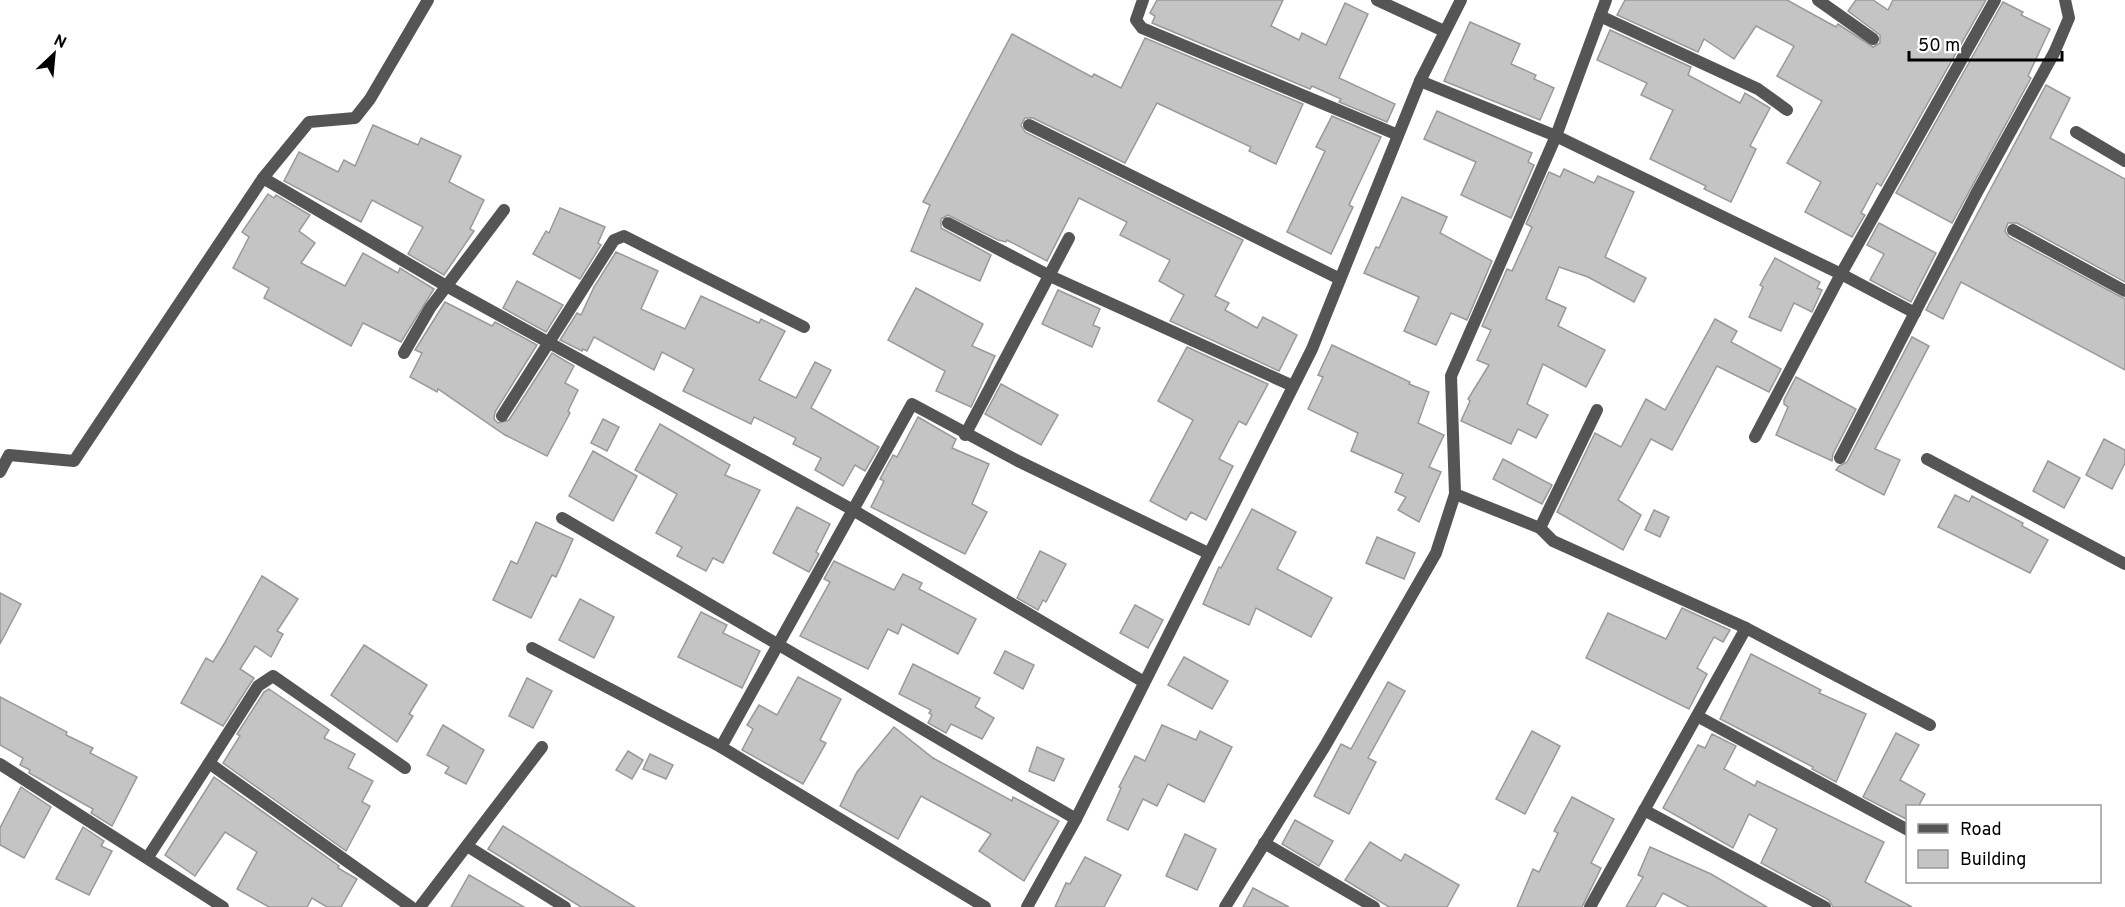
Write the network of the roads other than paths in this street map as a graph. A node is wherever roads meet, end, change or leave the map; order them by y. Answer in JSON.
{"nodes":[{"id":1,"x":428,"y":0,"type":"edge"},
{"id":2,"x":1143,"y":0,"type":"edge"},
{"id":3,"x":1377,"y":0,"type":"edge"},
{"id":4,"x":1461,"y":0,"type":"edge"},
{"id":5,"x":1606,"y":0,"type":"edge"},
{"id":6,"x":1995,"y":0,"type":"edge"},
{"id":7,"x":2065,"y":0,"type":"edge"},
{"id":8,"x":1824,"y":2,"type":"edge"},
{"id":9,"x":1600,"y":16,"type":"junction"},
{"id":10,"x":1444,"y":31,"type":"junction"},
{"id":11,"x":1874,"y":39,"type":"dead end"},
{"id":12,"x":1420,"y":81,"type":"junction"},
{"id":13,"x":1787,"y":110,"type":"dead end"},
{"id":14,"x":1029,"y":125,"type":"dead end"},
{"id":15,"x":2076,"y":132,"type":"dead end"},
{"id":16,"x":1398,"y":135,"type":"junction"},
{"id":17,"x":1556,"y":136,"type":"junction"},
{"id":18,"x":2125,"y":160,"type":"edge"},
{"id":19,"x":263,"y":178,"type":"junction"},
{"id":20,"x":504,"y":210,"type":"dead end"},
{"id":21,"x":948,"y":223,"type":"dead end"},
{"id":22,"x":2013,"y":230,"type":"dead end"},
{"id":23,"x":1069,"y":238,"type":"dead end"},
{"id":24,"x":1841,"y":274,"type":"junction"},
{"id":25,"x":1050,"y":276,"type":"junction"},
{"id":26,"x":1340,"y":279,"type":"junction"},
{"id":27,"x":447,"y":287,"type":"junction"},
{"id":28,"x":2125,"y":291,"type":"edge"},
{"id":29,"x":1915,"y":313,"type":"junction"},
{"id":30,"x":804,"y":327,"type":"dead end"},
{"id":31,"x":550,"y":345,"type":"junction"},
{"id":32,"x":404,"y":353,"type":"dead end"},
{"id":33,"x":1293,"y":386,"type":"junction"},
{"id":34,"x":1597,"y":410,"type":"dead end"},
{"id":35,"x":502,"y":416,"type":"dead end"},
{"id":36,"x":965,"y":435,"type":"junction"},
{"id":37,"x":1755,"y":437,"type":"dead end"},
{"id":38,"x":1840,"y":458,"type":"dead end"},
{"id":39,"x":1927,"y":459,"type":"dead end"},
{"id":40,"x":2,"y":464,"type":"edge"},
{"id":41,"x":1455,"y":494,"type":"junction"},
{"id":42,"x":853,"y":510,"type":"junction"},
{"id":43,"x":562,"y":518,"type":"dead end"},
{"id":44,"x":1540,"y":528,"type":"junction"},
{"id":45,"x":1208,"y":553,"type":"junction"},
{"id":46,"x":2125,"y":564,"type":"edge"},
{"id":47,"x":1746,"y":628,"type":"junction"},
{"id":48,"x":778,"y":644,"type":"junction"},
{"id":49,"x":532,"y":648,"type":"dead end"},
{"id":50,"x":1144,"y":682,"type":"junction"},
{"id":51,"x":1697,"y":716,"type":"junction"},
{"id":52,"x":1930,"y":725,"type":"dead end"},
{"id":53,"x":542,"y":747,"type":"dead end"},
{"id":54,"x":721,"y":747,"type":"junction"},
{"id":55,"x":209,"y":763,"type":"junction"},
{"id":56,"x":0,"y":764,"type":"edge"},
{"id":57,"x":405,"y":768,"type":"dead end"},
{"id":58,"x":1644,"y":810,"type":"junction"},
{"id":59,"x":1076,"y":819,"type":"junction"},
{"id":60,"x":1906,"y":829,"type":"edge"},
{"id":61,"x":1264,"y":843,"type":"junction"},
{"id":62,"x":466,"y":846,"type":"junction"},
{"id":63,"x":148,"y":857,"type":"junction"},
{"id":64,"x":223,"y":907,"type":"edge"},
{"id":65,"x":411,"y":907,"type":"edge"},
{"id":66,"x":420,"y":907,"type":"edge"},
{"id":67,"x":565,"y":907,"type":"edge"},
{"id":68,"x":985,"y":907,"type":"edge"},
{"id":69,"x":1027,"y":907,"type":"edge"},
{"id":70,"x":1225,"y":907,"type":"edge"},
{"id":71,"x":1374,"y":907,"type":"edge"},
{"id":72,"x":1590,"y":907,"type":"edge"},
{"id":73,"x":1825,"y":907,"type":"edge"}],
"edges":[{"from":1,"to":19,"type":"street"},
{"from":2,"to":16,"type":"street"},
{"from":3,"to":10,"type":"street"},
{"from":4,"to":10,"type":"street"},
{"from":5,"to":9,"type":"street"},
{"from":6,"to":24,"type":"street"},
{"from":7,"to":29,"type":"street"},
{"from":8,"to":11,"type":"street"},
{"from":9,"to":13,"type":"street"},
{"from":9,"to":17,"type":"street"},
{"from":10,"to":12,"type":"street"},
{"from":12,"to":16,"type":"street"},
{"from":12,"to":17,"type":"street"},
{"from":14,"to":26,"type":"street"},
{"from":15,"to":18,"type":"street"},
{"from":16,"to":26,"type":"street"},
{"from":17,"to":24,"type":"street"},
{"from":17,"to":41,"type":"street"},
{"from":19,"to":27,"type":"street"},
{"from":19,"to":40,"type":"street"},
{"from":20,"to":27,"type":"street"},
{"from":21,"to":25,"type":"street"},
{"from":22,"to":28,"type":"street"},
{"from":23,"to":25,"type":"street"},
{"from":24,"to":29,"type":"street"},
{"from":24,"to":37,"type":"street"},
{"from":25,"to":33,"type":"street"},
{"from":25,"to":36,"type":"street"},
{"from":26,"to":33,"type":"street"},
{"from":27,"to":31,"type":"street"},
{"from":27,"to":32,"type":"street"},
{"from":29,"to":38,"type":"street"},
{"from":30,"to":31,"type":"street"},
{"from":31,"to":35,"type":"street"},
{"from":31,"to":42,"type":"street"},
{"from":33,"to":45,"type":"street"},
{"from":34,"to":44,"type":"street"},
{"from":36,"to":42,"type":"street"},
{"from":36,"to":45,"type":"street"},
{"from":39,"to":46,"type":"street"},
{"from":41,"to":44,"type":"street"},
{"from":41,"to":61,"type":"street"},
{"from":42,"to":48,"type":"street"},
{"from":42,"to":50,"type":"street"},
{"from":43,"to":48,"type":"street"},
{"from":44,"to":47,"type":"street"},
{"from":45,"to":50,"type":"street"},
{"from":47,"to":51,"type":"street"},
{"from":47,"to":52,"type":"street"},
{"from":48,"to":54,"type":"street"},
{"from":48,"to":59,"type":"street"},
{"from":49,"to":54,"type":"street"},
{"from":50,"to":59,"type":"street"},
{"from":51,"to":58,"type":"street"},
{"from":51,"to":60,"type":"street"},
{"from":53,"to":62,"type":"street"},
{"from":54,"to":68,"type":"street"},
{"from":55,"to":57,"type":"street"},
{"from":55,"to":63,"type":"street"},
{"from":55,"to":65,"type":"street"},
{"from":56,"to":63,"type":"street"},
{"from":58,"to":72,"type":"street"},
{"from":58,"to":73,"type":"street"},
{"from":59,"to":69,"type":"street"},
{"from":61,"to":70,"type":"street"},
{"from":61,"to":71,"type":"street"},
{"from":62,"to":66,"type":"street"},
{"from":62,"to":67,"type":"street"},
{"from":63,"to":64,"type":"street"}]}
